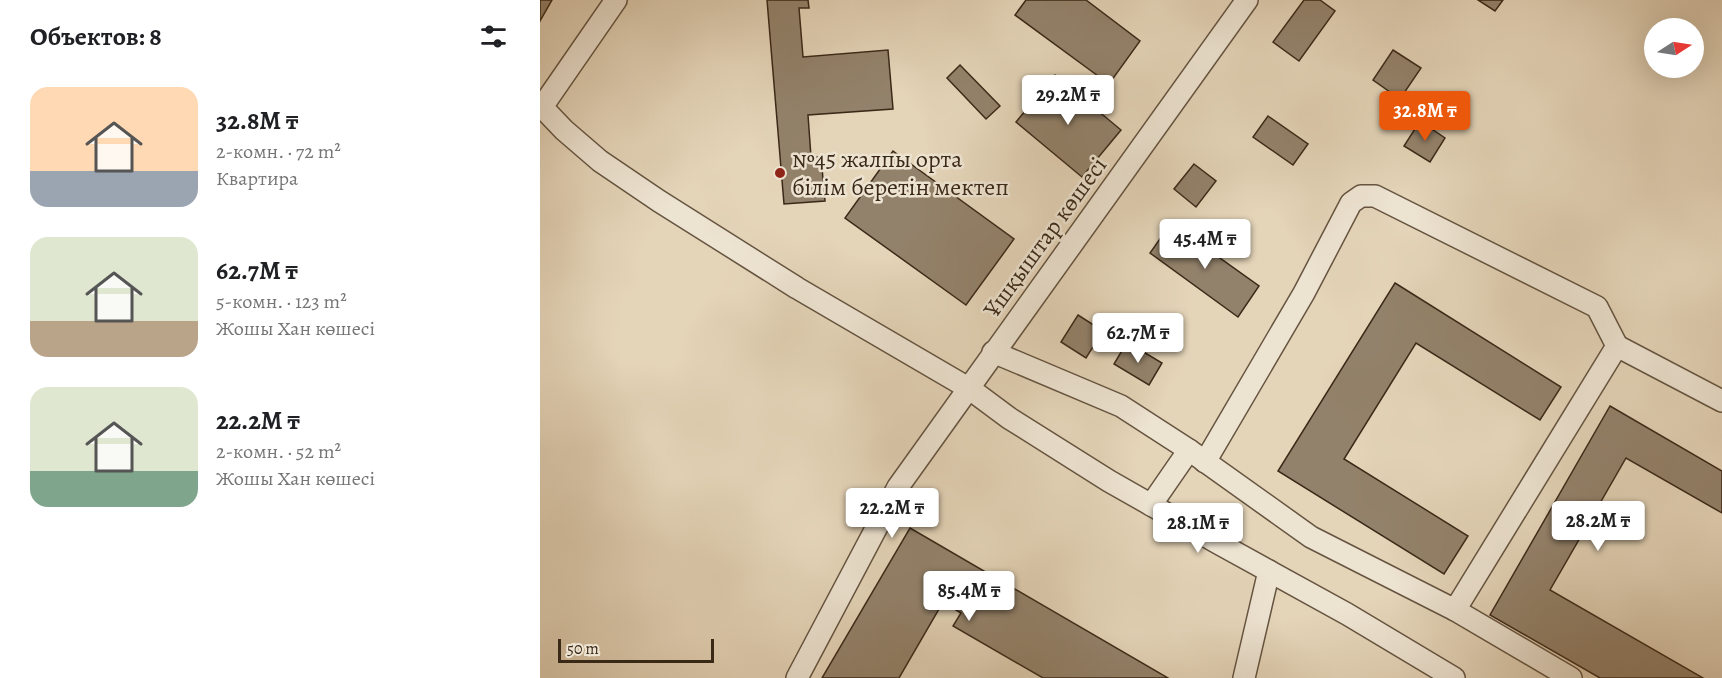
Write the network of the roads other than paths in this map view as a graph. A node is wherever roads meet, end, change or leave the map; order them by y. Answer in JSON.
{"nodes":[{"id":1,"x":616,"y":0,"type":"edge"},
{"id":2,"x":1247,"y":0,"type":"edge"},
{"id":3,"x":541,"y":107,"type":"edge"},
{"id":4,"x":1617,"y":346,"type":"junction"},
{"id":5,"x":993,"y":352,"type":"junction"},
{"id":6,"x":970,"y":389,"type":"junction"},
{"id":7,"x":1722,"y":401,"type":"edge"},
{"id":8,"x":1197,"y":456,"type":"junction"},
{"id":9,"x":1151,"y":505,"type":"junction"},
{"id":10,"x":1269,"y":571,"type":"junction"},
{"id":11,"x":1455,"y":610,"type":"junction"},
{"id":12,"x":797,"y":678,"type":"edge"},
{"id":13,"x":1244,"y":678,"type":"edge"},
{"id":14,"x":1454,"y":678,"type":"edge"},
{"id":15,"x":1570,"y":678,"type":"edge"}],
"edges":[{"from":1,"to":3,"type":"street"},
{"from":2,"to":5,"type":"street","name":"Ұшқыштар көшесі"},
{"from":3,"to":6,"type":"street"},
{"from":4,"to":7,"type":"street"},
{"from":4,"to":8,"type":"street"},
{"from":4,"to":11,"type":"street"},
{"from":5,"to":6,"type":"street","name":"Ұшқыштар көшесі"},
{"from":5,"to":8,"type":"street"},
{"from":6,"to":9,"type":"street"},
{"from":6,"to":12,"type":"street","name":"Ұшқыштар көшесі"},
{"from":8,"to":9,"type":"street"},
{"from":8,"to":11,"type":"street"},
{"from":9,"to":10,"type":"street"},
{"from":10,"to":13,"type":"street"},
{"from":10,"to":14,"type":"street"},
{"from":11,"to":15,"type":"street"}]}
